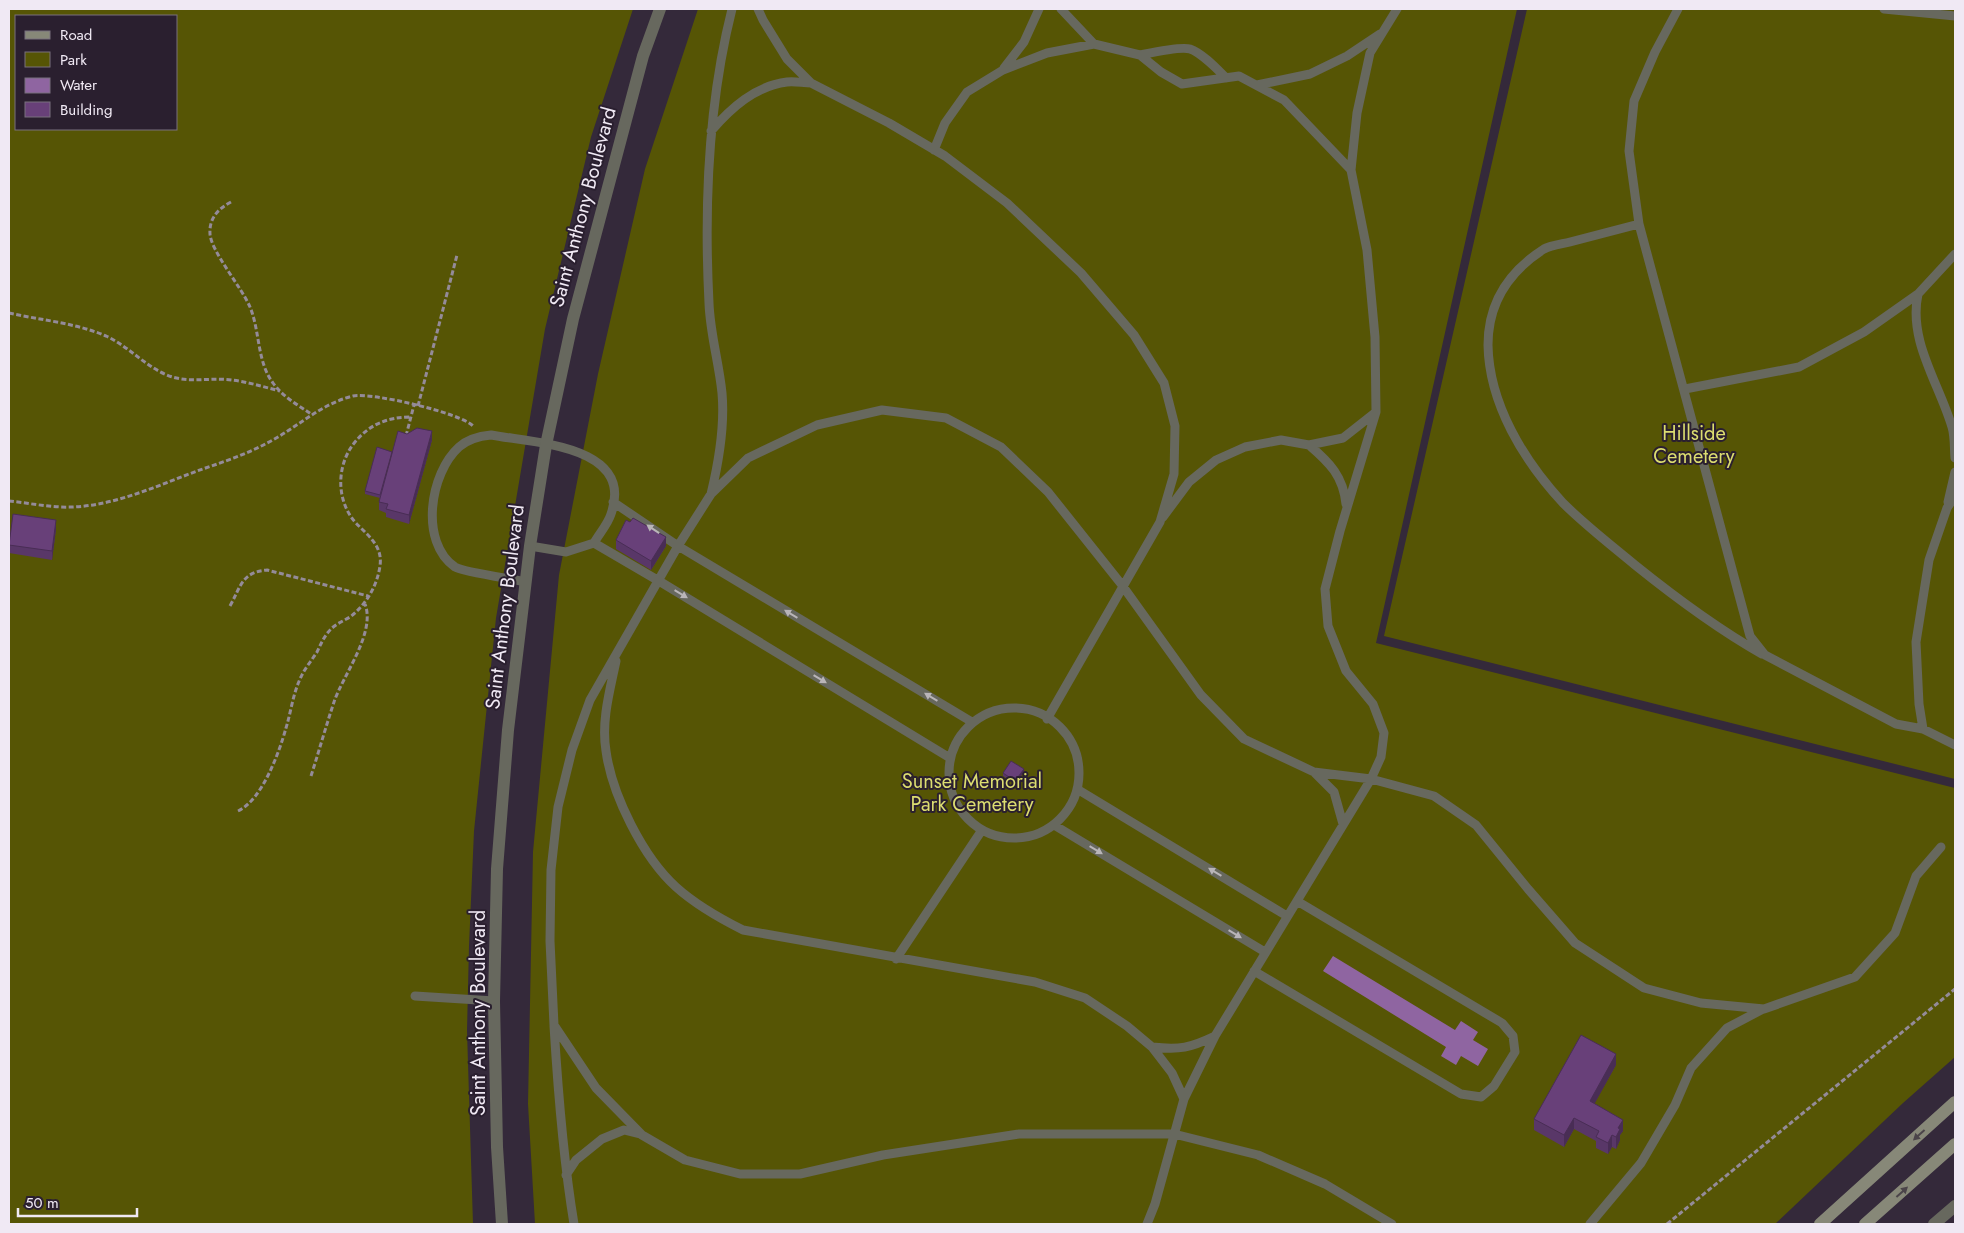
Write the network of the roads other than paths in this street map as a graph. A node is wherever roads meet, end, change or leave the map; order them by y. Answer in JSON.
{"nodes":[{"id":1,"x":660,"y":9,"type":"edge"},
{"id":2,"x":732,"y":9,"type":"edge"},
{"id":3,"x":758,"y":9,"type":"edge"},
{"id":4,"x":1039,"y":9,"type":"edge"},
{"id":5,"x":1061,"y":9,"type":"edge"},
{"id":6,"x":1397,"y":9,"type":"edge"},
{"id":7,"x":1678,"y":9,"type":"edge"},
{"id":8,"x":1884,"y":9,"type":"edge"},
{"id":9,"x":1955,"y":16,"type":"edge"},
{"id":10,"x":1383,"y":32,"type":"junction"},
{"id":11,"x":1094,"y":44,"type":"junction"},
{"id":12,"x":1140,"y":55,"type":"junction"},
{"id":13,"x":1002,"y":70,"type":"junction"},
{"id":14,"x":1226,"y":78,"type":"junction"},
{"id":15,"x":811,"y":83,"type":"junction"},
{"id":16,"x":1257,"y":85,"type":"junction"},
{"id":17,"x":711,"y":131,"type":"junction"},
{"id":18,"x":934,"y":150,"type":"junction"},
{"id":19,"x":1351,"y":170,"type":"junction"},
{"id":20,"x":1639,"y":224,"type":"junction"},
{"id":21,"x":1955,"y":254,"type":"edge"},
{"id":22,"x":1918,"y":294,"type":"junction"},
{"id":23,"x":1684,"y":389,"type":"junction"},
{"id":24,"x":1376,"y":412,"type":"junction"},
{"id":25,"x":546,"y":445,"type":"junction"},
{"id":26,"x":1309,"y":445,"type":"junction"},
{"id":27,"x":1955,"y":458,"type":"edge"},
{"id":28,"x":1955,"y":472,"type":"edge"},
{"id":29,"x":711,"y":494,"type":"junction"},
{"id":30,"x":1955,"y":496,"type":"edge"},
{"id":31,"x":613,"y":502,"type":"junction"},
{"id":32,"x":1347,"y":508,"type":"junction"},
{"id":33,"x":1947,"y":508,"type":"junction"},
{"id":34,"x":1160,"y":522,"type":"junction"},
{"id":35,"x":594,"y":543,"type":"junction"},
{"id":36,"x":530,"y":546,"type":"junction"},
{"id":37,"x":678,"y":546,"type":"junction"},
{"id":38,"x":659,"y":581,"type":"junction"},
{"id":39,"x":526,"y":582,"type":"junction"},
{"id":40,"x":1122,"y":585,"type":"junction"},
{"id":41,"x":617,"y":653,"type":"junction"},
{"id":42,"x":1766,"y":655,"type":"junction"},
{"id":43,"x":1047,"y":719,"type":"junction"},
{"id":44,"x":972,"y":722,"type":"junction"},
{"id":45,"x":1923,"y":729,"type":"junction"},
{"id":46,"x":1955,"y":745,"type":"edge"},
{"id":47,"x":950,"y":758,"type":"junction"},
{"id":48,"x":1314,"y":772,"type":"junction"},
{"id":49,"x":1371,"y":779,"type":"junction"},
{"id":50,"x":1077,"y":789,"type":"junction"},
{"id":51,"x":1343,"y":824,"type":"junction"},
{"id":52,"x":1054,"y":825,"type":"junction"},
{"id":53,"x":982,"y":830,"type":"junction"},
{"id":54,"x":1941,"y":848,"type":"dead end"},
{"id":55,"x":1297,"y":901,"type":"junction"},
{"id":56,"x":1287,"y":916,"type":"junction"},
{"id":57,"x":1265,"y":952,"type":"junction"},
{"id":58,"x":896,"y":959,"type":"junction"},
{"id":59,"x":1254,"y":971,"type":"junction"},
{"id":60,"x":415,"y":996,"type":"dead end"},
{"id":61,"x":494,"y":1001,"type":"junction"},
{"id":62,"x":1764,"y":1009,"type":"junction"},
{"id":63,"x":554,"y":1025,"type":"junction"},
{"id":64,"x":1215,"y":1036,"type":"junction"},
{"id":65,"x":1152,"y":1047,"type":"junction"},
{"id":66,"x":1184,"y":1099,"type":"junction"},
{"id":67,"x":1955,"y":1102,"type":"edge"},
{"id":68,"x":1174,"y":1134,"type":"junction"},
{"id":69,"x":642,"y":1135,"type":"junction"},
{"id":70,"x":1955,"y":1144,"type":"edge"},
{"id":71,"x":566,"y":1175,"type":"junction"},
{"id":72,"x":1955,"y":1206,"type":"edge"},
{"id":73,"x":502,"y":1224,"type":"edge"},
{"id":74,"x":574,"y":1224,"type":"edge"},
{"id":75,"x":1147,"y":1224,"type":"edge"},
{"id":76,"x":1392,"y":1224,"type":"edge"},
{"id":77,"x":1590,"y":1224,"type":"edge"},
{"id":78,"x":1820,"y":1224,"type":"edge"},
{"id":79,"x":1865,"y":1224,"type":"edge"},
{"id":80,"x":1934,"y":1224,"type":"edge"}],
"edges":[{"from":1,"to":25,"type":"street","name":"Saint Anthony Boulevard"},
{"from":2,"to":17,"type":"lane"},
{"from":3,"to":15,"type":"lane"},
{"from":4,"to":13,"type":"lane"},
{"from":5,"to":11,"type":"lane"},
{"from":6,"to":10,"type":"lane"},
{"from":7,"to":20,"type":"lane"},
{"from":8,"to":9,"type":"lane"},
{"from":10,"to":16,"type":"lane"},
{"from":10,"to":19,"type":"lane"},
{"from":11,"to":12,"type":"lane"},
{"from":11,"to":13,"type":"lane"},
{"from":12,"to":14,"type":"lane"},
{"from":12,"to":14,"type":"lane"},
{"from":13,"to":18,"type":"lane"},
{"from":14,"to":16,"type":"lane"},
{"from":15,"to":17,"type":"lane"},
{"from":15,"to":18,"type":"lane"},
{"from":16,"to":19,"type":"lane"},
{"from":17,"to":29,"type":"lane"},
{"from":18,"to":34,"type":"lane"},
{"from":19,"to":24,"type":"lane"},
{"from":20,"to":23,"type":"lane"},
{"from":20,"to":42,"type":"lane"},
{"from":21,"to":22,"type":"lane"},
{"from":22,"to":23,"type":"lane"},
{"from":22,"to":27,"type":"lane"},
{"from":23,"to":42,"type":"lane"},
{"from":24,"to":26,"type":"lane"},
{"from":24,"to":32,"type":"lane"},
{"from":25,"to":31,"type":"lane"},
{"from":25,"to":36,"type":"street","name":"Saint Anthony Boulevard"},
{"from":25,"to":39,"type":"lane"},
{"from":26,"to":32,"type":"lane"},
{"from":26,"to":34,"type":"lane"},
{"from":28,"to":33,"type":"lane"},
{"from":29,"to":37,"type":"lane"},
{"from":29,"to":40,"type":"lane"},
{"from":30,"to":33,"type":"lane"},
{"from":31,"to":35,"type":"lane"},
{"from":37,"to":31,"type":"lane","one_way":true},
{"from":32,"to":49,"type":"lane"},
{"from":33,"to":45,"type":"lane"},
{"from":34,"to":40,"type":"lane"},
{"from":35,"to":36,"type":"lane"},
{"from":35,"to":38,"type":"lane"},
{"from":36,"to":39,"type":"street","name":"Saint Anthony Boulevard"},
{"from":37,"to":38,"type":"lane"},
{"from":44,"to":37,"type":"lane","one_way":true},
{"from":38,"to":41,"type":"lane"},
{"from":38,"to":47,"type":"lane","one_way":true},
{"from":39,"to":61,"type":"street","name":"Saint Anthony Boulevard"},
{"from":40,"to":43,"type":"lane"},
{"from":40,"to":48,"type":"lane"},
{"from":41,"to":58,"type":"lane"},
{"from":41,"to":63,"type":"lane"},
{"from":42,"to":45,"type":"lane"},
{"from":43,"to":44,"type":"lane"},
{"from":43,"to":50,"type":"lane"},
{"from":44,"to":47,"type":"lane"},
{"from":45,"to":46,"type":"lane"},
{"from":47,"to":53,"type":"lane"},
{"from":48,"to":49,"type":"lane"},
{"from":48,"to":51,"type":"lane"},
{"from":49,"to":51,"type":"lane"},
{"from":49,"to":62,"type":"lane"},
{"from":50,"to":52,"type":"lane"},
{"from":56,"to":50,"type":"lane","one_way":true},
{"from":51,"to":55,"type":"lane"},
{"from":52,"to":53,"type":"lane"},
{"from":52,"to":57,"type":"lane","one_way":true},
{"from":53,"to":58,"type":"lane"},
{"from":54,"to":62,"type":"lane"},
{"from":55,"to":56,"type":"lane"},
{"from":55,"to":59,"type":"lane"},
{"from":56,"to":57,"type":"lane"},
{"from":57,"to":59,"type":"lane"},
{"from":58,"to":65,"type":"lane"},
{"from":59,"to":64,"type":"lane"},
{"from":60,"to":61,"type":"lane"},
{"from":61,"to":73,"type":"street","name":"Saint Anthony Boulevard"},
{"from":62,"to":77,"type":"lane"},
{"from":63,"to":69,"type":"lane"},
{"from":63,"to":71,"type":"lane"},
{"from":64,"to":65,"type":"lane"},
{"from":64,"to":66,"type":"lane"},
{"from":65,"to":66,"type":"lane"},
{"from":66,"to":68,"type":"lane"},
{"from":67,"to":78,"type":"main road","one_way":true},
{"from":68,"to":69,"type":"lane"},
{"from":68,"to":75,"type":"lane"},
{"from":68,"to":76,"type":"lane"},
{"from":69,"to":71,"type":"lane"},
{"from":79,"to":70,"type":"main road","one_way":true},
{"from":71,"to":74,"type":"lane"},
{"from":72,"to":80,"type":"street"}]}
